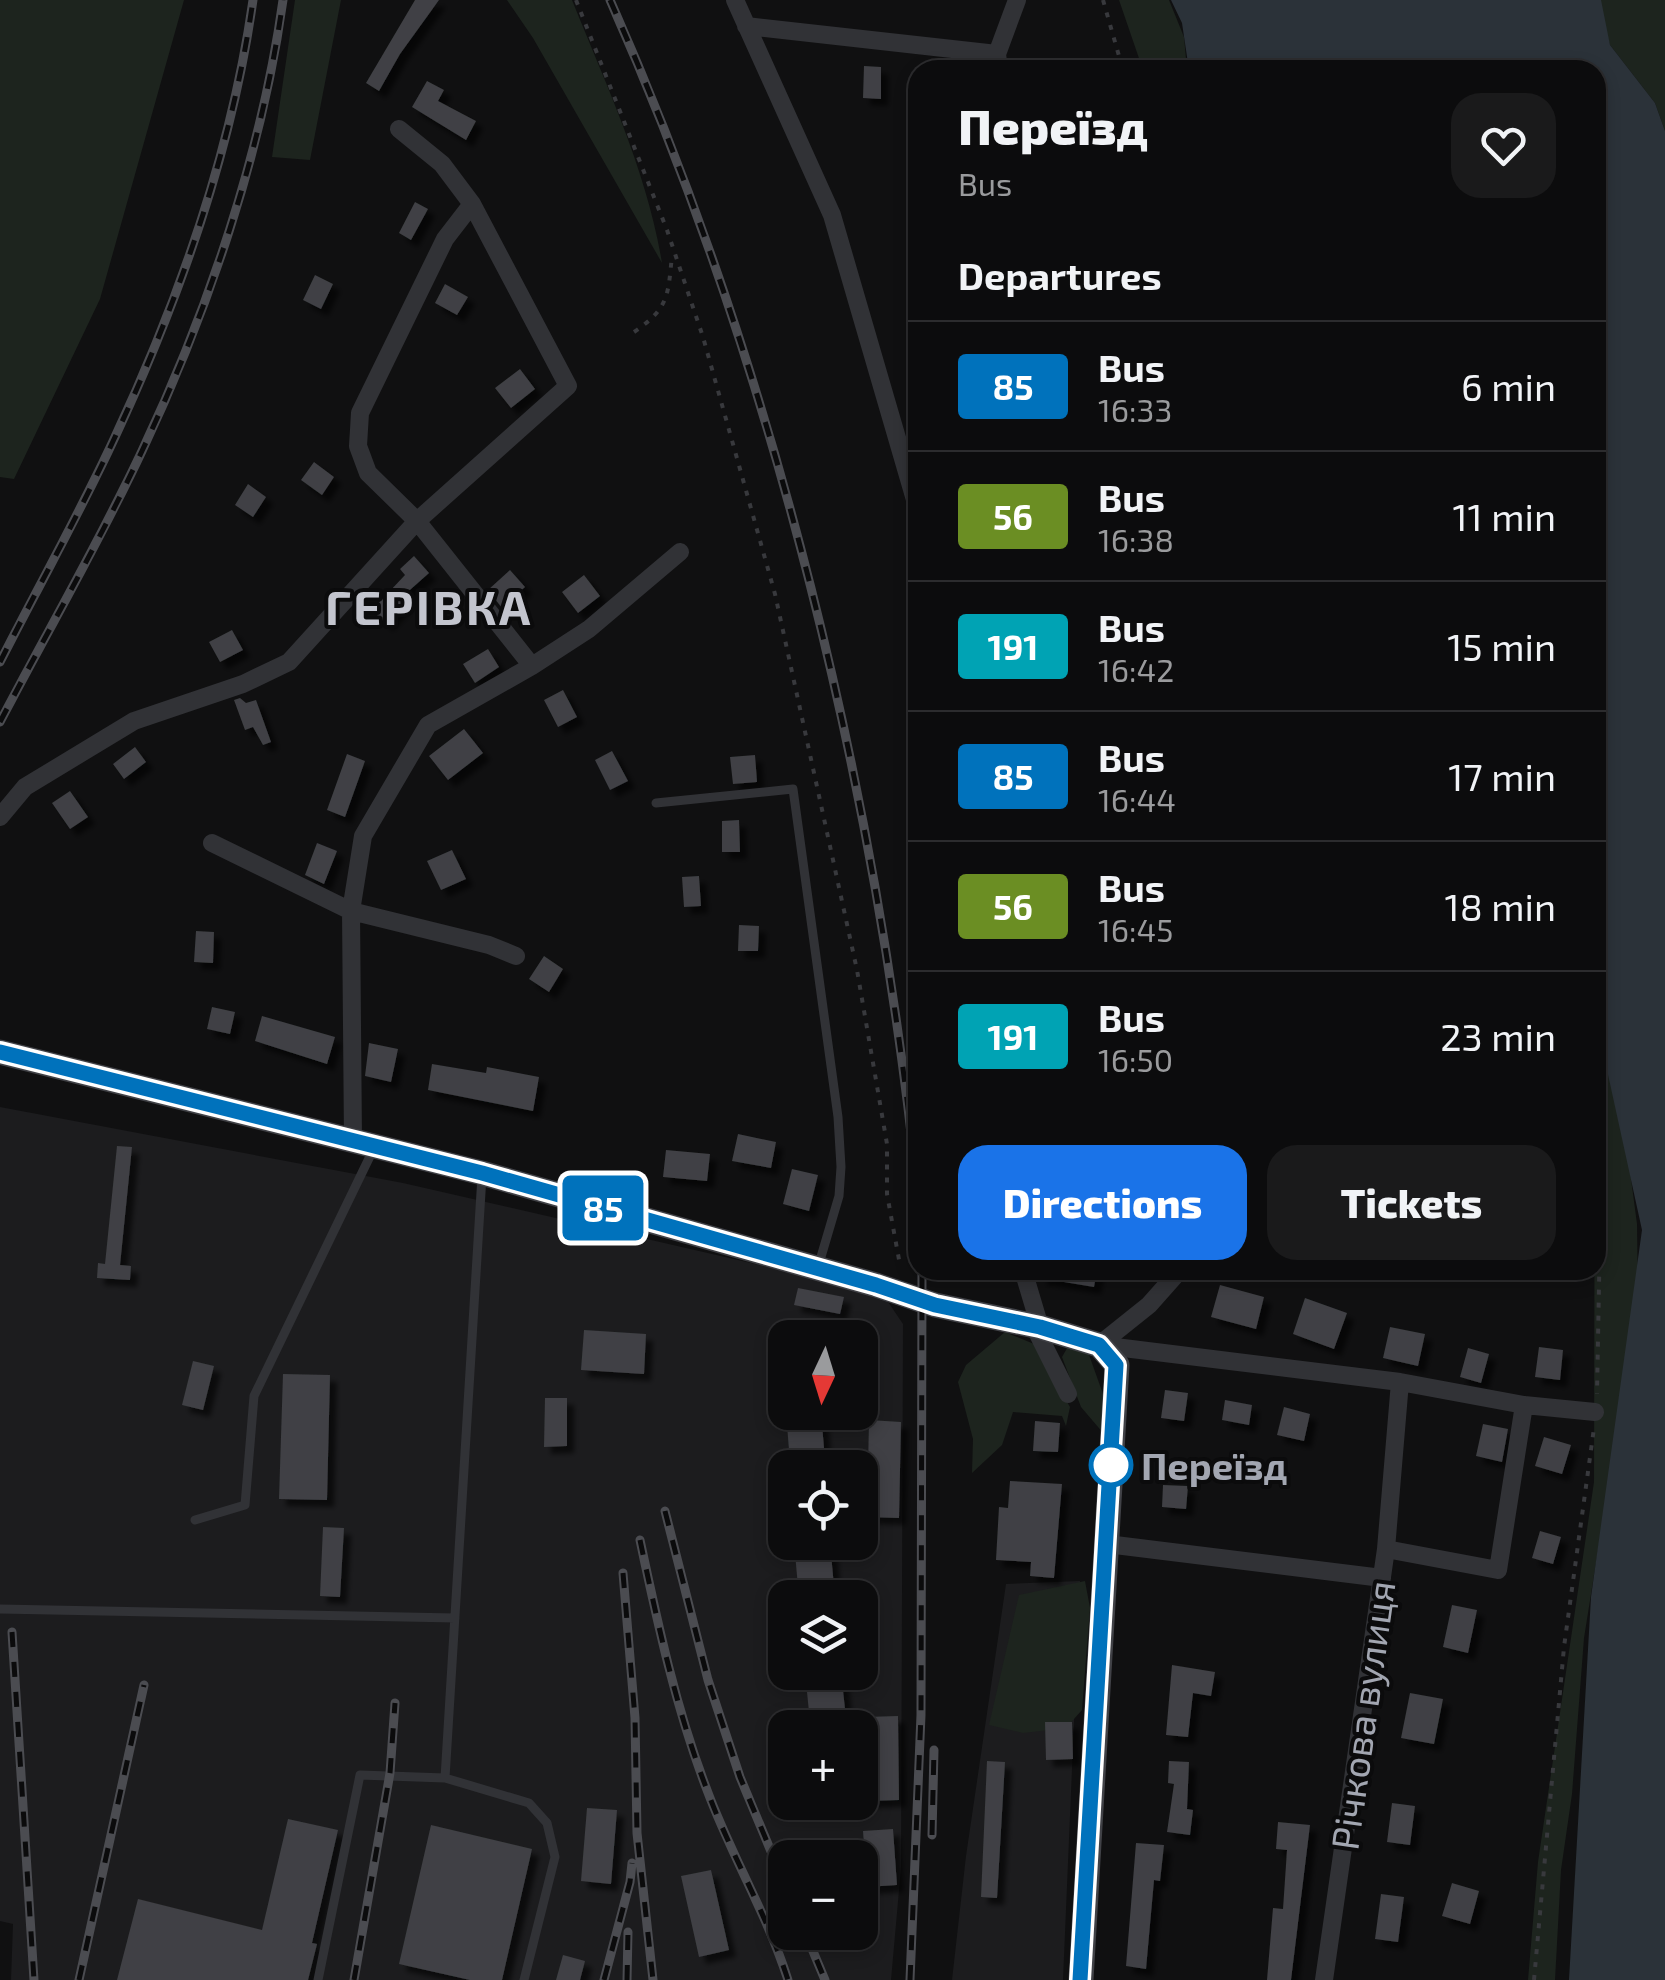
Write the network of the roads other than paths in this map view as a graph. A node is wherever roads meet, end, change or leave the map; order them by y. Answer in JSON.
{"nodes":[{"id":1,"x":735,"y":0,"type":"edge"},
{"id":2,"x":1017,"y":0,"type":"edge"},
{"id":3,"x":746,"y":26,"type":"junction"},
{"id":4,"x":984,"y":60,"type":"edge"},
{"id":5,"x":999,"y":60,"type":"edge"},
{"id":6,"x":400,"y":128,"type":"dead end"},
{"id":7,"x":472,"y":204,"type":"junction"},
{"id":8,"x":908,"y":476,"type":"edge"},
{"id":9,"x":417,"y":521,"type":"junction"},
{"id":10,"x":680,"y":552,"type":"dead end"},
{"id":11,"x":532,"y":666,"type":"junction"},
{"id":12,"x":656,"y":803,"type":"dead end"},
{"id":13,"x":0,"y":817,"type":"edge"},
{"id":14,"x":212,"y":843,"type":"dead end"},
{"id":15,"x":352,"y":911,"type":"junction"},
{"id":16,"x":516,"y":956,"type":"dead end"},
{"id":17,"x":0,"y":1052,"type":"edge"},
{"id":18,"x":364,"y":1143,"type":"junction"},
{"id":19,"x":482,"y":1173,"type":"junction"},
{"id":20,"x":818,"y":1270,"type":"junction"},
{"id":21,"x":1026,"y":1280,"type":"edge"},
{"id":22,"x":1171,"y":1280,"type":"edge"},
{"id":23,"x":1037,"y":1326,"type":"junction"},
{"id":24,"x":1099,"y":1345,"type":"junction"},
{"id":25,"x":1400,"y":1382,"type":"junction"},
{"id":26,"x":1068,"y":1394,"type":"dead end"},
{"id":27,"x":1524,"y":1405,"type":"junction"},
{"id":28,"x":1595,"y":1412,"type":"road end"},
{"id":29,"x":195,"y":1520,"type":"dead end"},
{"id":30,"x":1106,"y":1544,"type":"junction"},
{"id":31,"x":1386,"y":1549,"type":"junction"},
{"id":32,"x":1382,"y":1578,"type":"junction"},
{"id":33,"x":0,"y":1609,"type":"edge"},
{"id":34,"x":455,"y":1618,"type":"junction"},
{"id":35,"x":446,"y":1778,"type":"junction"},
{"id":36,"x":318,"y":1980,"type":"edge"},
{"id":37,"x":524,"y":1980,"type":"edge"},
{"id":38,"x":1080,"y":1980,"type":"edge"},
{"id":39,"x":1324,"y":1980,"type":"edge"}],
"edges":[{"from":1,"to":3,"type":"street"},
{"from":2,"to":5,"type":"street"},
{"from":3,"to":4,"type":"street"},
{"from":3,"to":8,"type":"street"},
{"from":6,"to":7,"type":"street"},
{"from":7,"to":9,"type":"street"},
{"from":7,"to":9,"type":"street"},
{"from":9,"to":11,"type":"street"},
{"from":9,"to":13,"type":"street"},
{"from":10,"to":11,"type":"street"},
{"from":11,"to":15,"type":"street"},
{"from":12,"to":20,"type":"lane"},
{"from":14,"to":15,"type":"street"},
{"from":15,"to":16,"type":"street"},
{"from":15,"to":18,"type":"street"},
{"from":17,"to":18,"type":"street"},
{"from":18,"to":19,"type":"street"},
{"from":18,"to":29,"type":"lane"},
{"from":19,"to":20,"type":"street"},
{"from":19,"to":34,"type":"lane"},
{"from":20,"to":23,"type":"street"},
{"from":21,"to":23,"type":"street"},
{"from":22,"to":24,"type":"street"},
{"from":23,"to":24,"type":"street"},
{"from":23,"to":26,"type":"street"},
{"from":24,"to":25,"type":"street"},
{"from":24,"to":30,"type":"street"},
{"from":25,"to":27,"type":"street"},
{"from":25,"to":31,"type":"street"},
{"from":27,"to":28,"type":"street"},
{"from":27,"to":31,"type":"street","name":"Річкова вулиця"},
{"from":30,"to":32,"type":"street"},
{"from":30,"to":38,"type":"street"},
{"from":31,"to":32,"type":"street","name":"Річкова вулиця"},
{"from":32,"to":39,"type":"street","name":"Річкова вулиця"},
{"from":33,"to":34,"type":"lane"},
{"from":34,"to":35,"type":"lane"},
{"from":35,"to":36,"type":"lane"},
{"from":35,"to":37,"type":"lane"}]}
